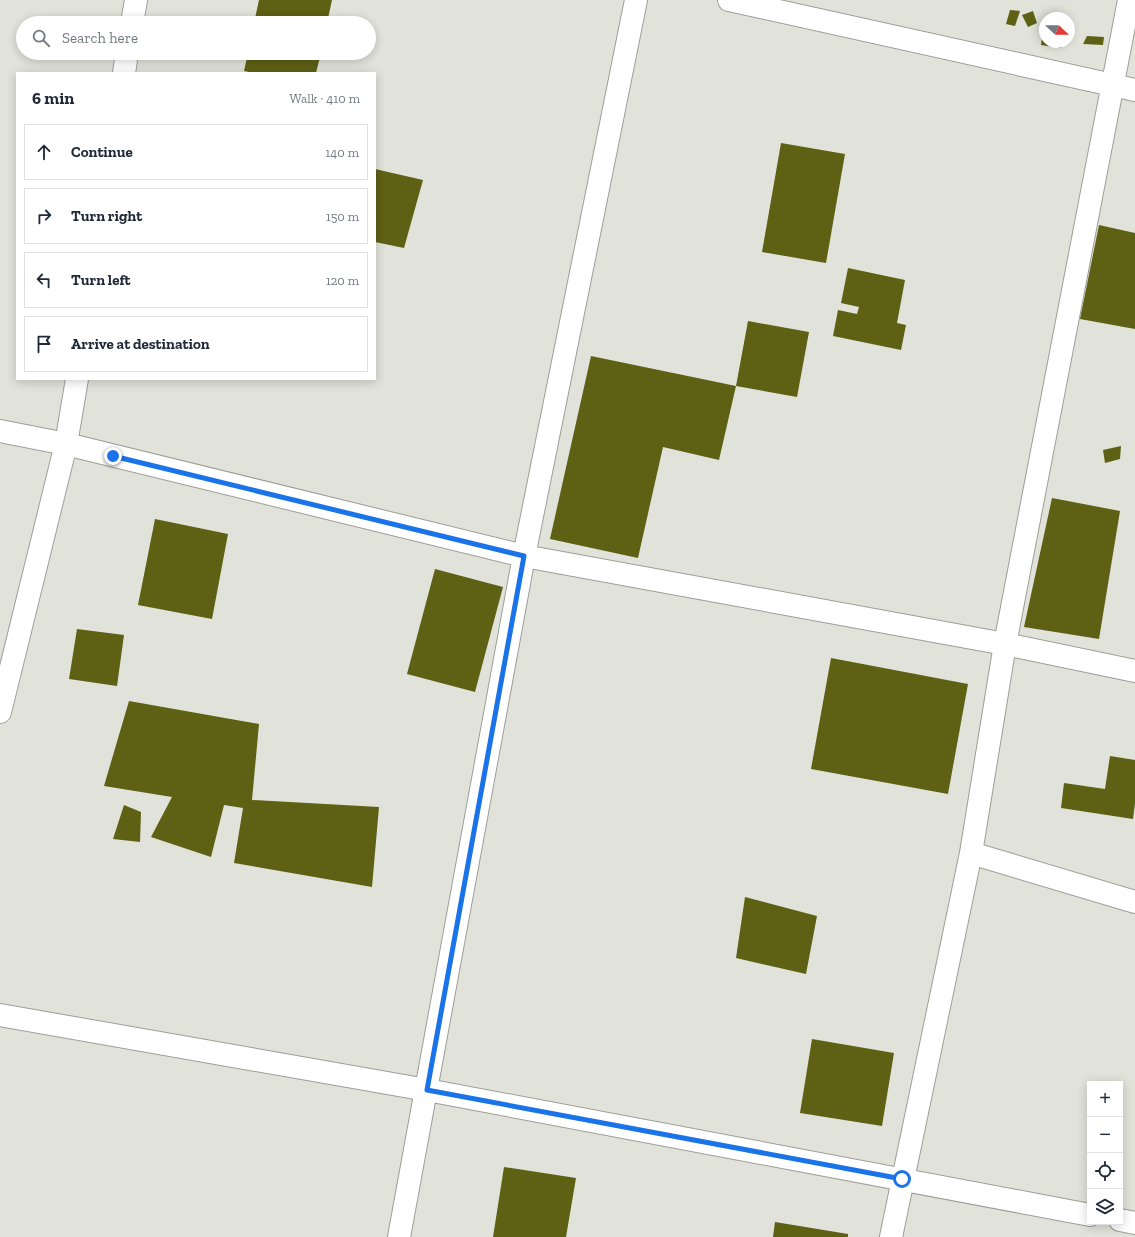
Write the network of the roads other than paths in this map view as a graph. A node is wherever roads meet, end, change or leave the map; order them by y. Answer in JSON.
{"nodes":[{"id":1,"x":136,"y":0,"type":"edge"},
{"id":2,"x":636,"y":0,"type":"edge"},
{"id":3,"x":729,"y":0,"type":"edge"},
{"id":4,"x":1129,"y":0,"type":"edge"},
{"id":5,"x":133,"y":16,"type":"edge"},
{"id":6,"x":126,"y":60,"type":"edge"},
{"id":7,"x":124,"y":72,"type":"edge"},
{"id":8,"x":1112,"y":85,"type":"junction"},
{"id":9,"x":1135,"y":90,"type":"edge"},
{"id":10,"x":76,"y":380,"type":"edge"},
{"id":11,"x":0,"y":431,"type":"edge"},
{"id":12,"x":66,"y":444,"type":"junction"},
{"id":13,"x":524,"y":556,"type":"junction"},
{"id":14,"x":1005,"y":644,"type":"junction"},
{"id":15,"x":1135,"y":671,"type":"edge"},
{"id":16,"x":0,"y":712,"type":"edge"},
{"id":17,"x":971,"y":853,"type":"junction"},
{"id":18,"x":1135,"y":902,"type":"edge"},
{"id":19,"x":0,"y":1015,"type":"edge"},
{"id":20,"x":427,"y":1090,"type":"junction"},
{"id":21,"x":902,"y":1179,"type":"junction"},
{"id":22,"x":1087,"y":1214,"type":"edge"},
{"id":23,"x":1123,"y":1221,"type":"edge"},
{"id":24,"x":1135,"y":1223,"type":"edge"},
{"id":25,"x":399,"y":1237,"type":"edge"},
{"id":26,"x":891,"y":1237,"type":"edge"}],
"edges":[{"from":1,"to":5,"type":"street"},
{"from":2,"to":13,"type":"street"},
{"from":3,"to":8,"type":"street"},
{"from":4,"to":8,"type":"street"},
{"from":6,"to":7,"type":"street"},
{"from":8,"to":9,"type":"street"},
{"from":8,"to":14,"type":"street"},
{"from":10,"to":12,"type":"street"},
{"from":11,"to":12,"type":"street"},
{"from":12,"to":13,"type":"street"},
{"from":12,"to":16,"type":"street"},
{"from":13,"to":14,"type":"street"},
{"from":13,"to":20,"type":"street"},
{"from":14,"to":15,"type":"street"},
{"from":14,"to":17,"type":"street"},
{"from":17,"to":18,"type":"street"},
{"from":17,"to":21,"type":"street"},
{"from":19,"to":20,"type":"street"},
{"from":20,"to":21,"type":"street"},
{"from":20,"to":25,"type":"street"},
{"from":21,"to":22,"type":"street"},
{"from":21,"to":26,"type":"street"},
{"from":23,"to":24,"type":"street"}]}
